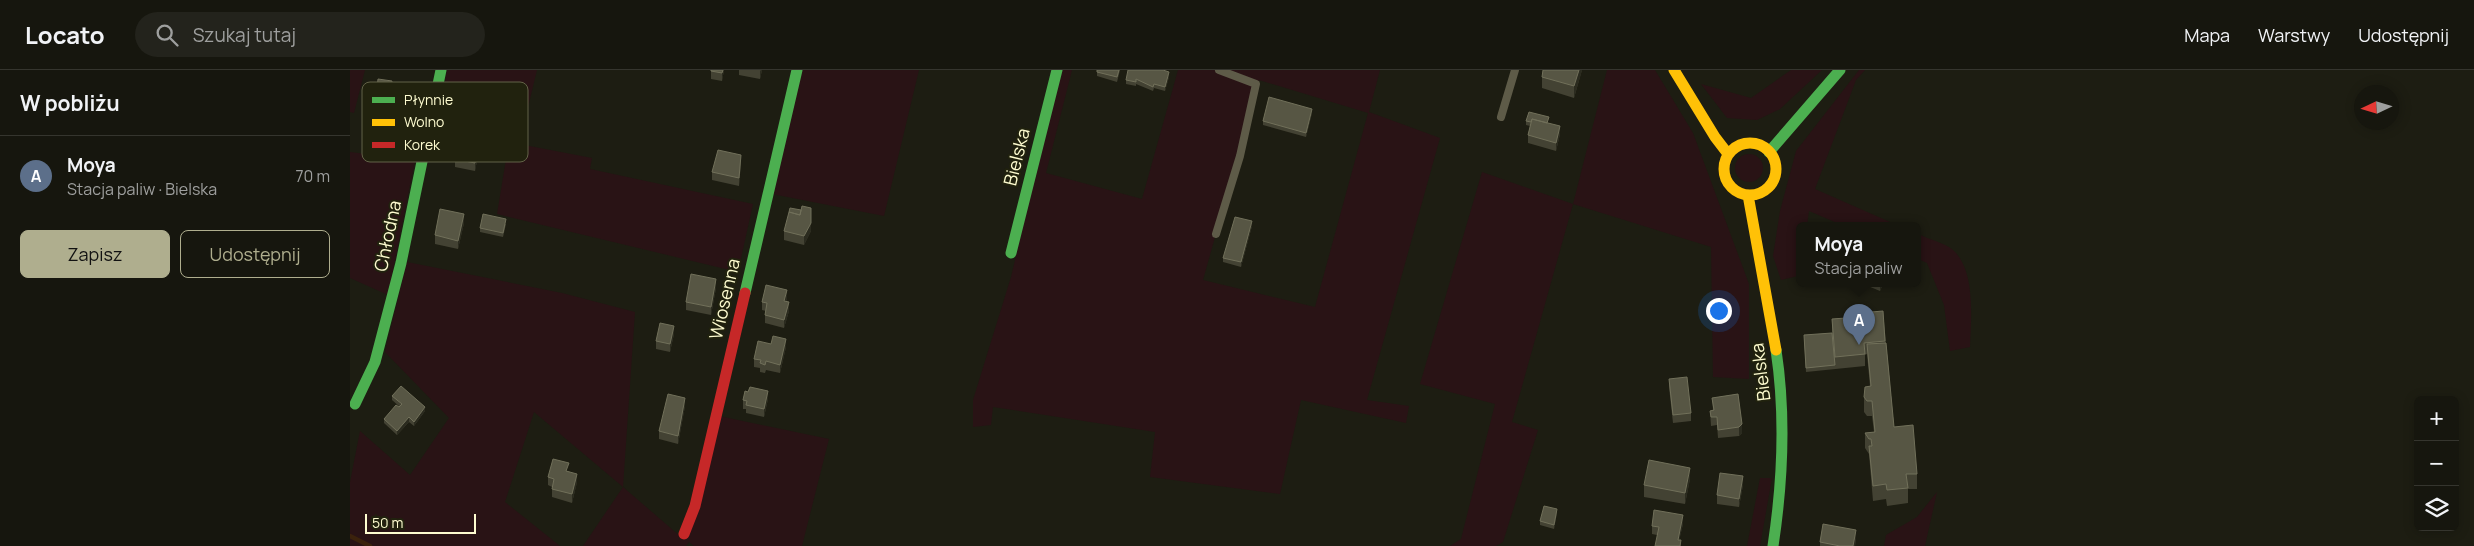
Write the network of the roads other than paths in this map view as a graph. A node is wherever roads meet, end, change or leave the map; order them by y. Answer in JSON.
{"nodes":[{"id":1,"x":797,"y":70,"type":"edge"},
{"id":2,"x":1057,"y":70,"type":"edge"},
{"id":3,"x":1219,"y":70,"type":"edge"},
{"id":4,"x":1515,"y":70,"type":"edge"},
{"id":5,"x":1674,"y":70,"type":"edge"},
{"id":6,"x":1840,"y":70,"type":"edge"},
{"id":7,"x":1501,"y":117,"type":"dead end"},
{"id":8,"x":1769,"y":152,"type":"junction"},
{"id":9,"x":1728,"y":154,"type":"junction"},
{"id":10,"x":422,"y":162,"type":"edge"},
{"id":11,"x":1748,"y":194,"type":"junction"},
{"id":12,"x":1216,"y":234,"type":"dead end"},
{"id":13,"x":1011,"y":254,"type":"dead end"},
{"id":14,"x":355,"y":404,"type":"dead end"},
{"id":15,"x":684,"y":534,"type":"dead end"},
{"id":16,"x":1773,"y":546,"type":"edge"}],
"edges":[{"from":1,"to":15,"type":"street","name":"Wiosenna"},
{"from":2,"to":13,"type":"street","name":"Bielska"},
{"from":3,"to":12,"type":"lane"},
{"from":4,"to":7,"type":"lane"},
{"from":5,"to":9,"type":"street"},
{"from":6,"to":8,"type":"street"},
{"from":8,"to":9,"type":"street"},
{"from":8,"to":11,"type":"street"},
{"from":9,"to":11,"type":"street"},
{"from":10,"to":14,"type":"street","name":"Chłodna"},
{"from":11,"to":16,"type":"street","name":"Bielska"}]}
